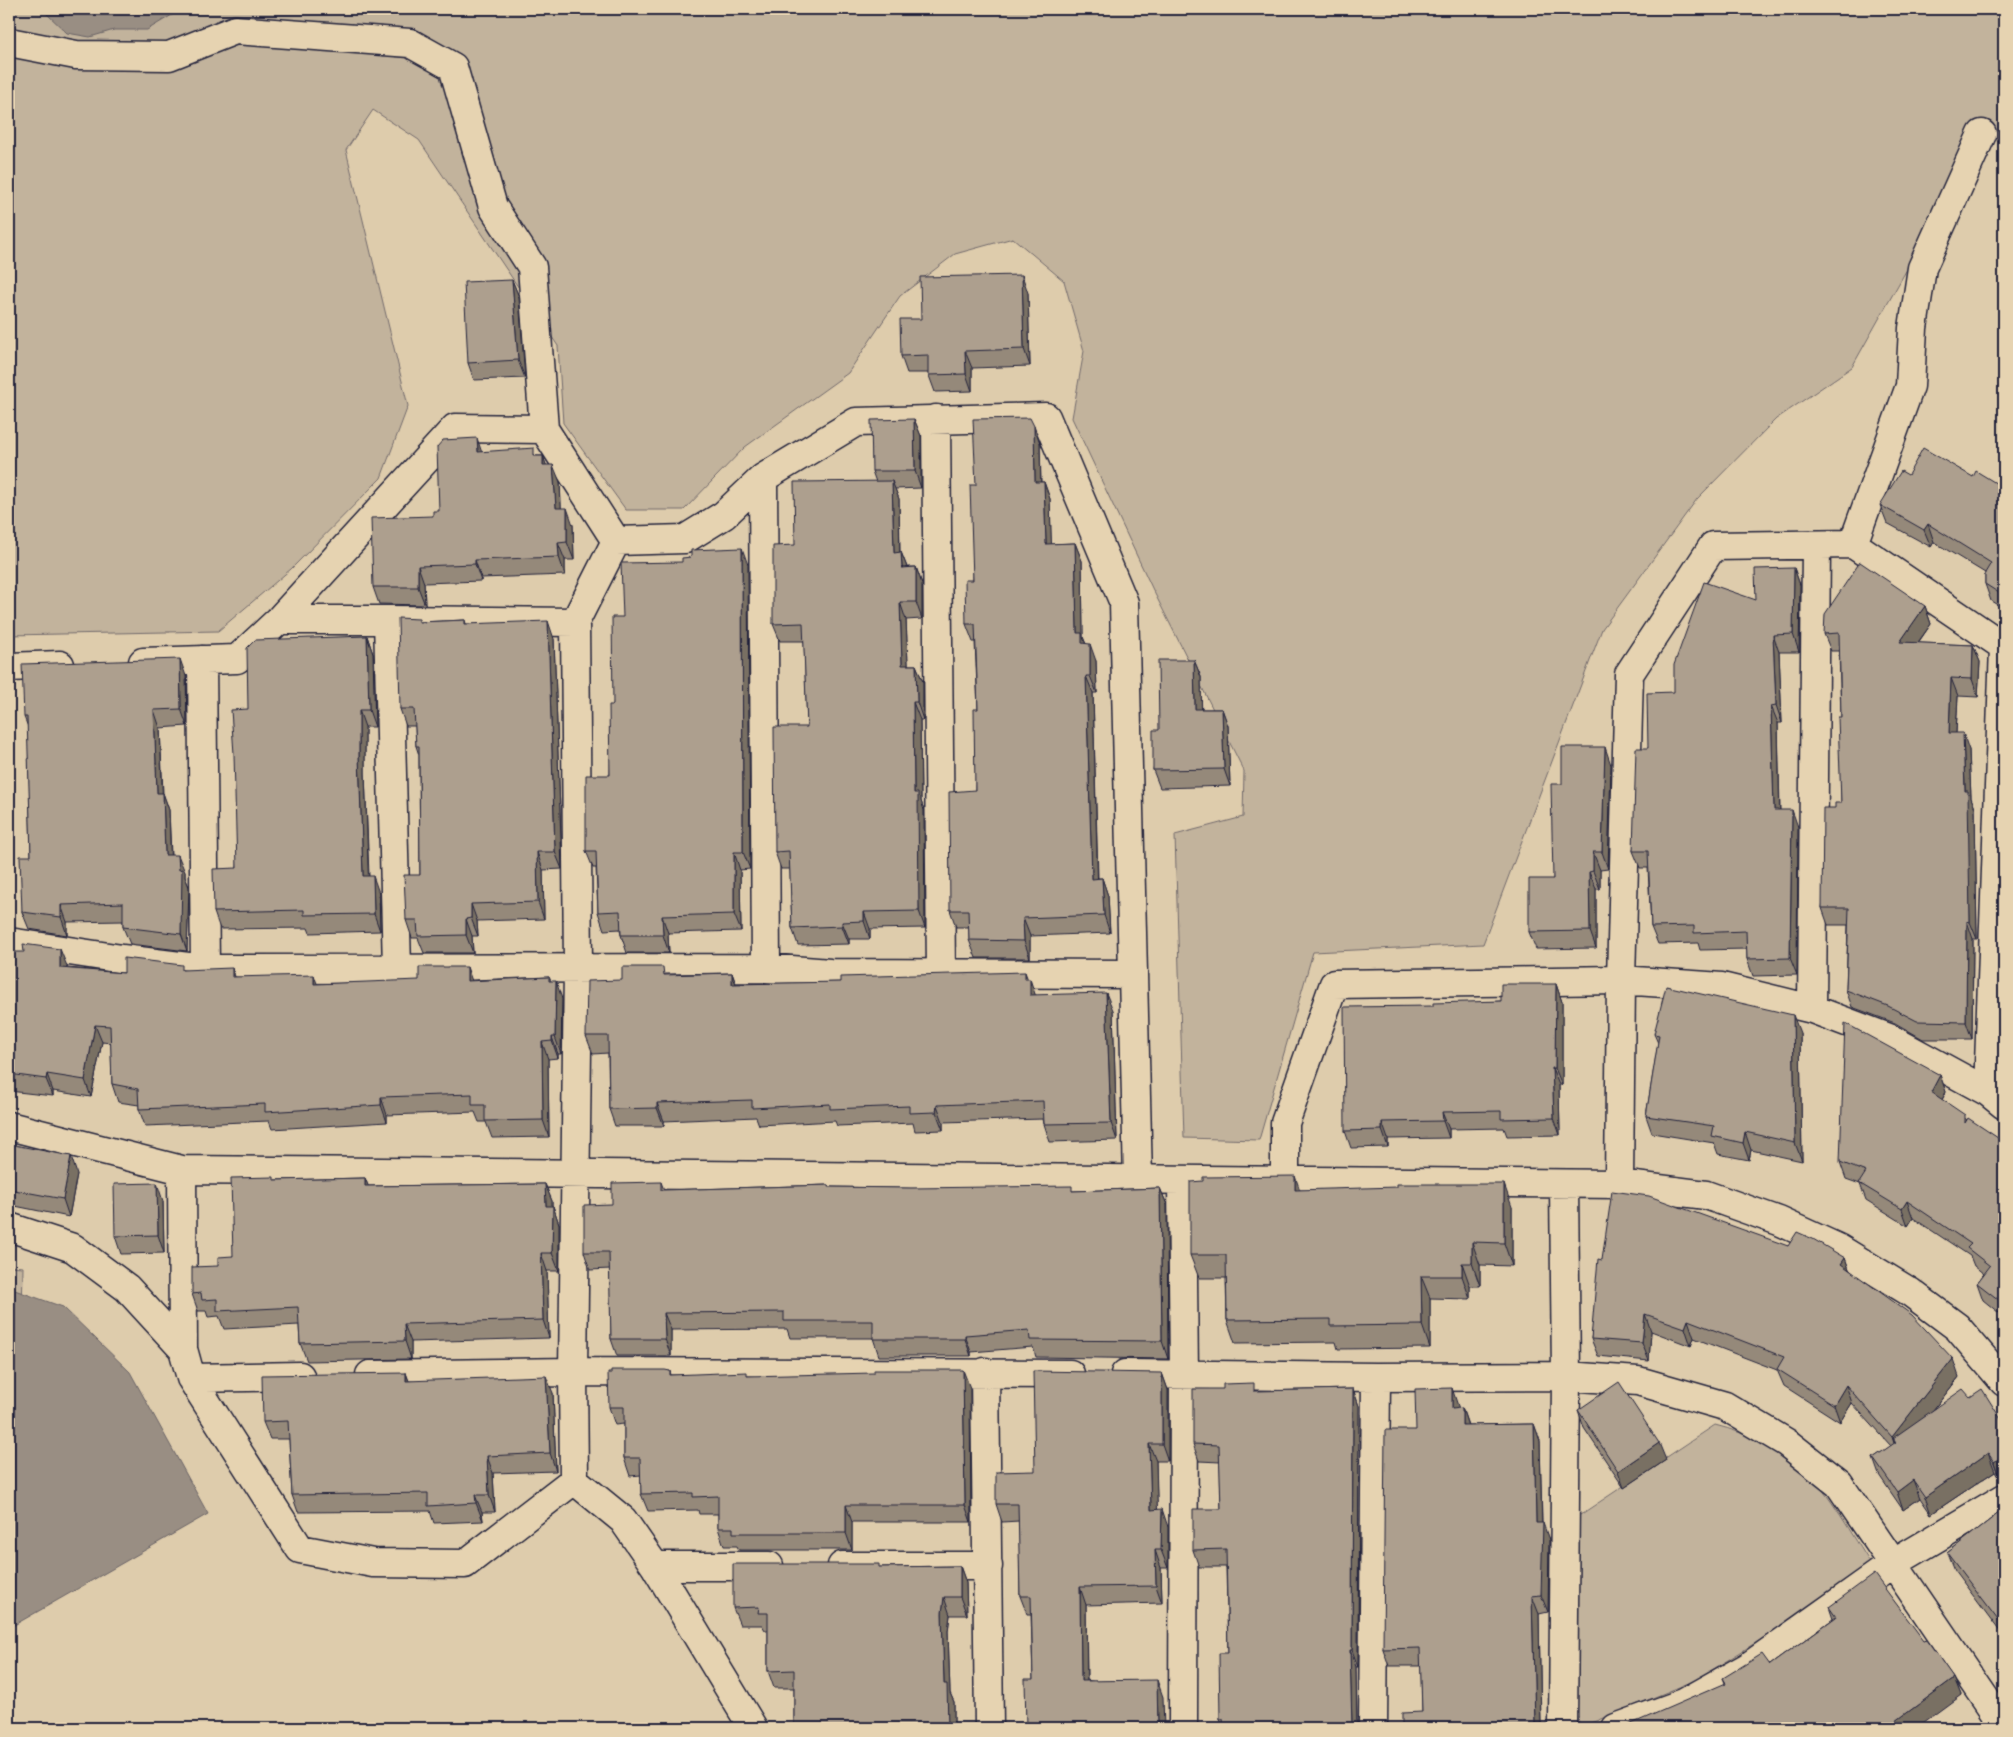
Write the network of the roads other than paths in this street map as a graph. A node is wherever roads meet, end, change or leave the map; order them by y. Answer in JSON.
{"nodes":[{"id":1,"x":9,"y":42,"type":"edge"},
{"id":2,"x":1982,"y":134,"type":"dead end"},
{"id":3,"x":936,"y":419,"type":"junction"},
{"id":4,"x":544,"y":429,"type":"junction"},
{"id":5,"x":763,"y":478,"type":"junction"},
{"id":6,"x":616,"y":541,"type":"junction"},
{"id":7,"x":1853,"y":544,"type":"junction"},
{"id":8,"x":1816,"y":545,"type":"junction"},
{"id":9,"x":279,"y":620,"type":"junction"},
{"id":10,"x":388,"y":620,"type":"junction"},
{"id":11,"x":575,"y":622,"type":"junction"},
{"id":12,"x":2004,"y":646,"type":"edge"},
{"id":13,"x":202,"y":660,"type":"junction"},
{"id":14,"x":115,"y":663,"type":"edge"},
{"id":15,"x":86,"y":664,"type":"edge"},
{"id":16,"x":9,"y":667,"type":"edge"},
{"id":17,"x":2000,"y":866,"type":"edge"},
{"id":18,"x":9,"y":942,"type":"edge"},
{"id":19,"x":205,"y":968,"type":"junction"},
{"id":20,"x":397,"y":968,"type":"junction"},
{"id":21,"x":578,"y":968,"type":"junction"},
{"id":22,"x":766,"y":968,"type":"junction"},
{"id":23,"x":941,"y":974,"type":"junction"},
{"id":24,"x":1131,"y":974,"type":"junction"},
{"id":25,"x":1620,"y":980,"type":"junction"},
{"id":26,"x":1812,"y":1009,"type":"junction"},
{"id":27,"x":1996,"y":1098,"type":"edge"},
{"id":28,"x":9,"y":1126,"type":"edge"},
{"id":29,"x":182,"y":1170,"type":"junction"},
{"id":30,"x":576,"y":1175,"type":"junction"},
{"id":31,"x":1138,"y":1180,"type":"junction"},
{"id":32,"x":1182,"y":1180,"type":"junction"},
{"id":33,"x":1285,"y":1182,"type":"junction"},
{"id":34,"x":1619,"y":1184,"type":"junction"},
{"id":35,"x":1564,"y":1185,"type":"junction"},
{"id":36,"x":9,"y":1228,"type":"edge"},
{"id":37,"x":183,"y":1349,"type":"junction"},
{"id":38,"x":2000,"y":1369,"type":"edge"},
{"id":39,"x":572,"y":1372,"type":"junction"},
{"id":40,"x":985,"y":1372,"type":"junction"},
{"id":41,"x":1184,"y":1375,"type":"junction"},
{"id":42,"x":1566,"y":1376,"type":"junction"},
{"id":43,"x":1376,"y":1377,"type":"junction"},
{"id":44,"x":191,"y":1378,"type":"junction"},
{"id":45,"x":574,"y":1480,"type":"junction"},
{"id":46,"x":2004,"y":1498,"type":"edge"},
{"id":47,"x":1894,"y":1563,"type":"junction"},
{"id":48,"x":656,"y":1566,"type":"junction"},
{"id":49,"x":988,"y":1566,"type":"junction"},
{"id":50,"x":1999,"y":1725,"type":"edge"},
{"id":51,"x":753,"y":1728,"type":"edge"},
{"id":52,"x":989,"y":1728,"type":"edge"},
{"id":53,"x":1183,"y":1728,"type":"edge"},
{"id":54,"x":1373,"y":1728,"type":"edge"},
{"id":55,"x":1563,"y":1728,"type":"edge"},
{"id":56,"x":1616,"y":1728,"type":"edge"}],
"edges":[{"from":1,"to":4,"type":"street"},
{"from":2,"to":7,"type":"street"},
{"from":3,"to":5,"type":"street"},
{"from":3,"to":23,"type":"street"},
{"from":3,"to":24,"type":"street"},
{"from":4,"to":6,"type":"street"},
{"from":4,"to":9,"type":"street"},
{"from":5,"to":6,"type":"street"},
{"from":5,"to":22,"type":"street"},
{"from":6,"to":11,"type":"street"},
{"from":7,"to":8,"type":"street"},
{"from":7,"to":12,"type":"street"},
{"from":8,"to":25,"type":"street"},
{"from":8,"to":26,"type":"street"},
{"from":9,"to":10,"type":"street"},
{"from":9,"to":13,"type":"street"},
{"from":10,"to":11,"type":"street"},
{"from":10,"to":20,"type":"street"},
{"from":11,"to":21,"type":"street"},
{"from":12,"to":17,"type":"street"},
{"from":13,"to":14,"type":"street"},
{"from":13,"to":19,"type":"street"},
{"from":15,"to":16,"type":"street"},
{"from":17,"to":27,"type":"street"},
{"from":18,"to":19,"type":"street"},
{"from":19,"to":20,"type":"street"},
{"from":20,"to":21,"type":"street"},
{"from":21,"to":22,"type":"street"},
{"from":21,"to":30,"type":"street"},
{"from":22,"to":23,"type":"street"},
{"from":23,"to":24,"type":"street"},
{"from":24,"to":31,"type":"street"},
{"from":25,"to":26,"type":"street"},
{"from":25,"to":33,"type":"street"},
{"from":25,"to":34,"type":"street"},
{"from":26,"to":27,"type":"street"},
{"from":28,"to":29,"type":"street"},
{"from":29,"to":30,"type":"street"},
{"from":29,"to":37,"type":"street"},
{"from":30,"to":31,"type":"street"},
{"from":30,"to":39,"type":"street"},
{"from":31,"to":32,"type":"street"},
{"from":32,"to":33,"type":"street"},
{"from":32,"to":41,"type":"street"},
{"from":33,"to":35,"type":"street"},
{"from":34,"to":35,"type":"street"},
{"from":34,"to":38,"type":"street"},
{"from":35,"to":42,"type":"street"},
{"from":36,"to":37,"type":"street"},
{"from":37,"to":44,"type":"street"},
{"from":39,"to":40,"type":"street"},
{"from":39,"to":44,"type":"street"},
{"from":39,"to":45,"type":"street"},
{"from":40,"to":41,"type":"street"},
{"from":40,"to":49,"type":"street"},
{"from":41,"to":43,"type":"street"},
{"from":41,"to":53,"type":"street"},
{"from":42,"to":43,"type":"street"},
{"from":42,"to":47,"type":"street"},
{"from":42,"to":55,"type":"street"},
{"from":43,"to":54,"type":"street"},
{"from":44,"to":45,"type":"street"},
{"from":45,"to":48,"type":"street"},
{"from":46,"to":47,"type":"street"},
{"from":47,"to":50,"type":"street"},
{"from":47,"to":56,"type":"street"},
{"from":48,"to":49,"type":"street"},
{"from":48,"to":51,"type":"street"},
{"from":49,"to":52,"type":"street"}]}
